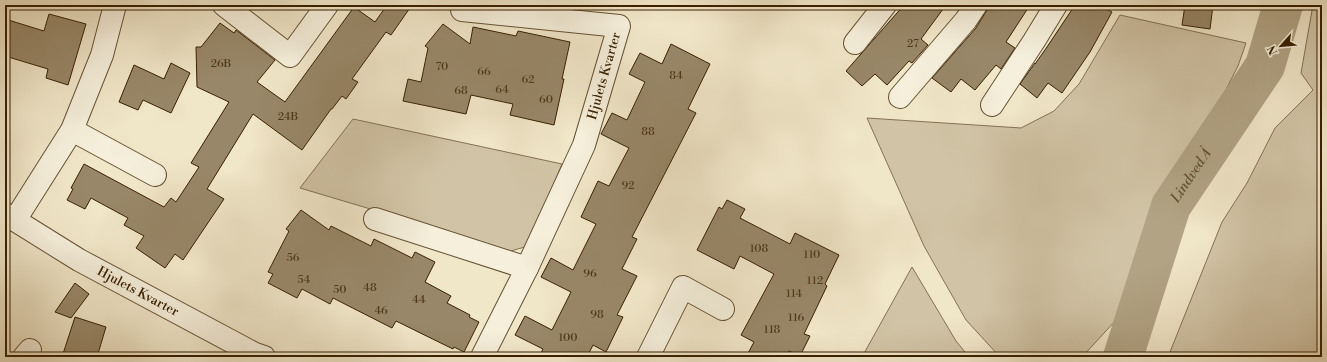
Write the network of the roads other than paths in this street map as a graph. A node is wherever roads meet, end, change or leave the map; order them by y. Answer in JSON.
{"nodes":[{"id":1,"x":115,"y":5,"type":"edge"},
{"id":2,"x":224,"y":5,"type":"edge"},
{"id":3,"x":327,"y":5,"type":"edge"},
{"id":4,"x":885,"y":5,"type":"edge"},
{"id":5,"x":976,"y":5,"type":"edge"},
{"id":6,"x":1056,"y":5,"type":"edge"},
{"id":7,"x":462,"y":10,"type":"dead end"},
{"id":8,"x":855,"y":43,"type":"dead end"},
{"id":9,"x":900,"y":97,"type":"dead end"},
{"id":10,"x":992,"y":105,"type":"dead end"},
{"id":11,"x":72,"y":130,"type":"junction"},
{"id":12,"x":155,"y":175,"type":"dead end"},
{"id":13,"x":10,"y":217,"type":"edge"},
{"id":14,"x":375,"y":219,"type":"dead end"},
{"id":15,"x":527,"y":268,"type":"junction"},
{"id":16,"x":723,"y":308,"type":"dead end"},
{"id":17,"x":264,"y":357,"type":"edge"},
{"id":18,"x":482,"y":357,"type":"edge"},
{"id":19,"x":648,"y":357,"type":"edge"}],
"edges":[{"from":1,"to":11,"type":"street","name":"Hjulets Kvarter"},
{"from":2,"to":3,"type":"street"},
{"from":4,"to":8,"type":"street"},
{"from":5,"to":9,"type":"street"},
{"from":6,"to":10,"type":"street"},
{"from":7,"to":15,"type":"street","name":"Hjulets Kvarter"},
{"from":11,"to":12,"type":"street"},
{"from":11,"to":13,"type":"street","name":"Hjulets Kvarter"},
{"from":13,"to":17,"type":"street","name":"Hjulets Kvarter"},
{"from":14,"to":15,"type":"street"},
{"from":15,"to":18,"type":"street","name":"Hjulets Kvarter"},
{"from":16,"to":19,"type":"street"}]}
